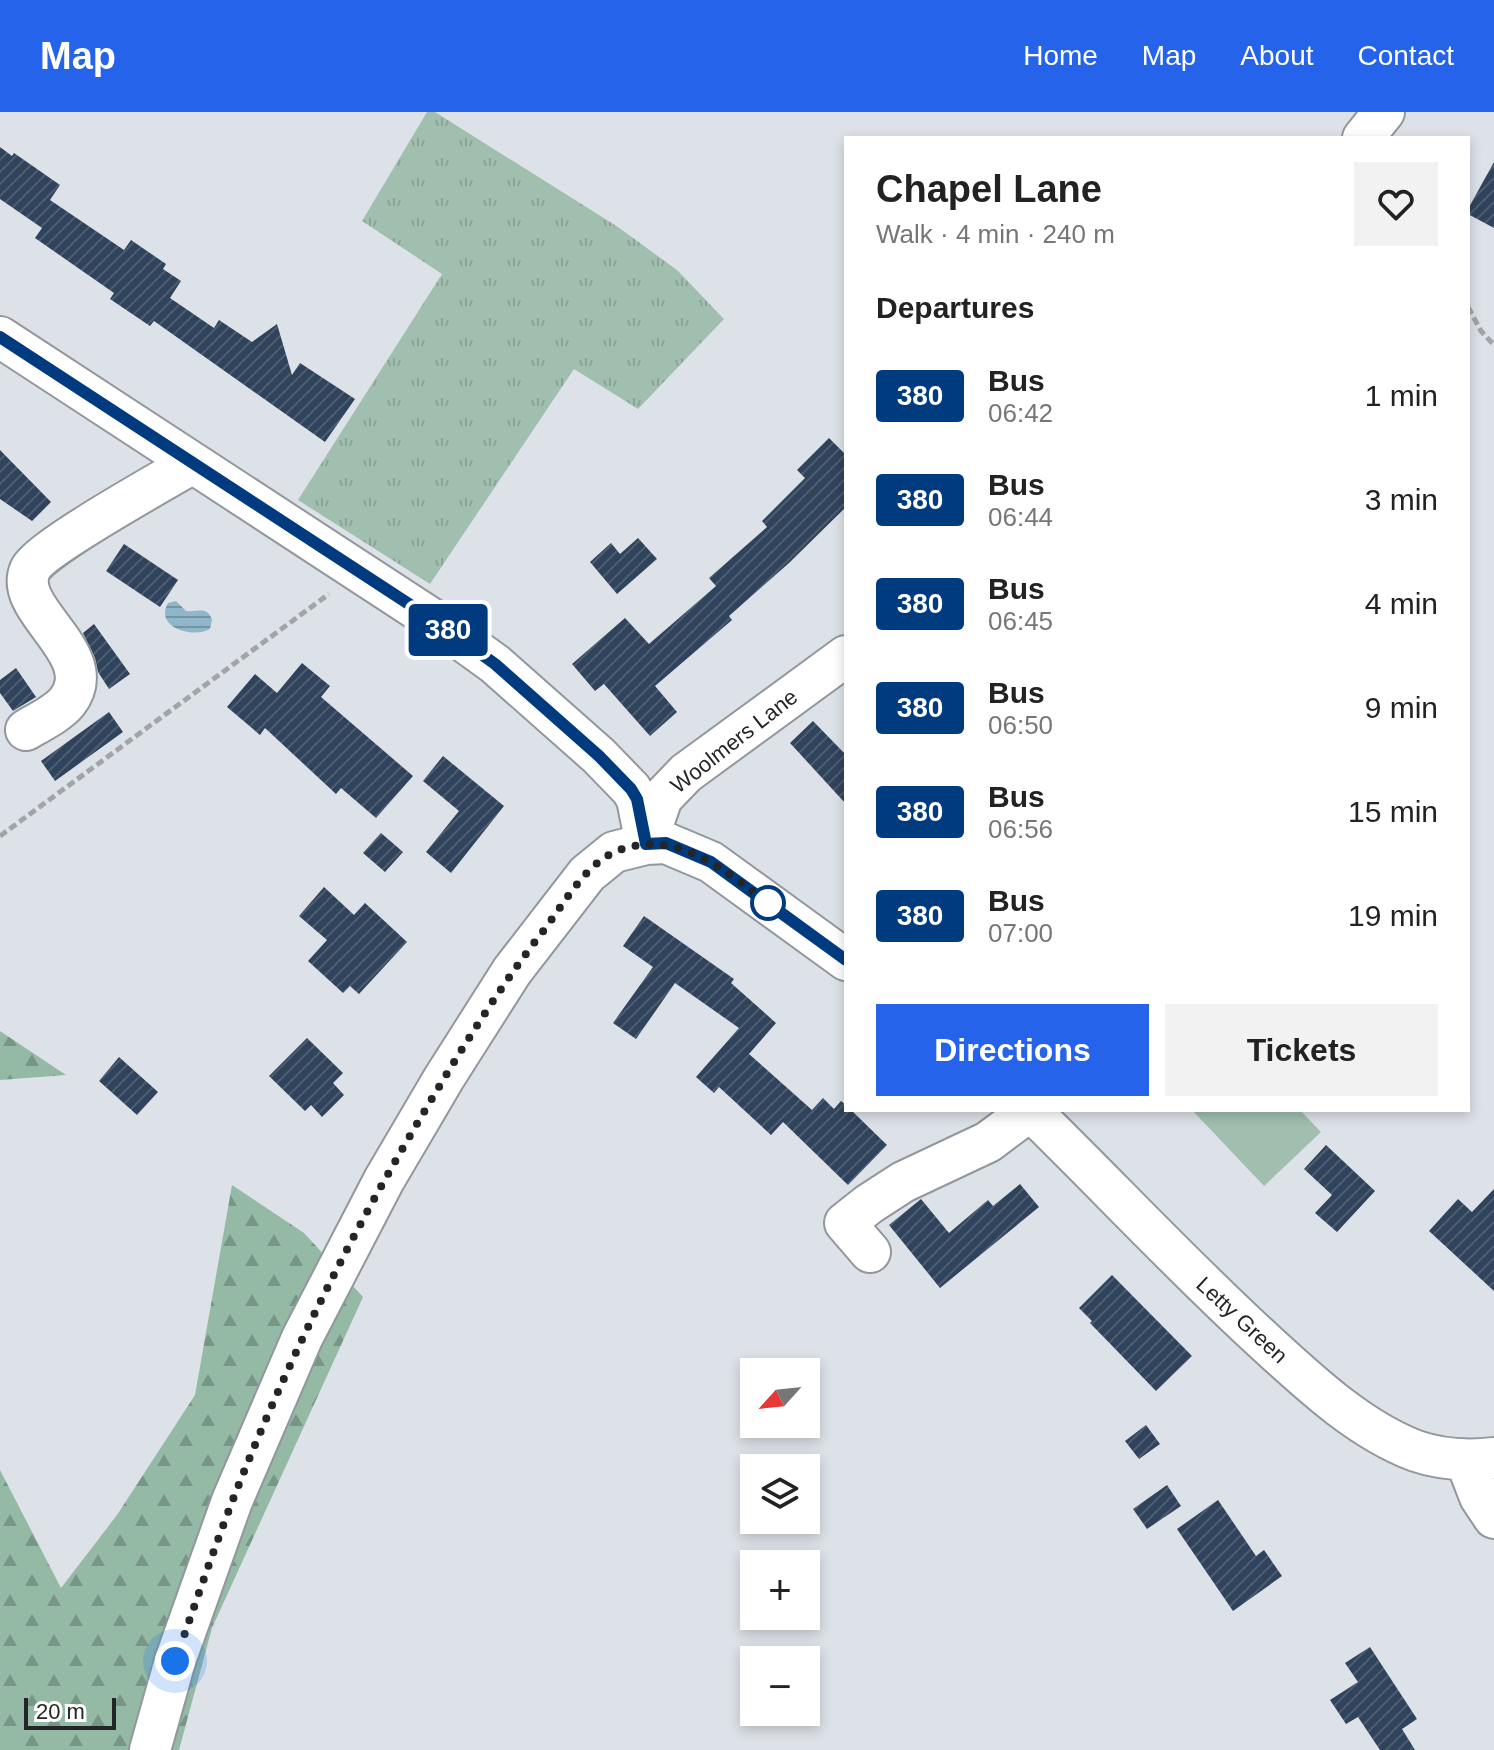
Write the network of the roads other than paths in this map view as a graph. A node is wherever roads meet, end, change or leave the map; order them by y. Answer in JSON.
{"nodes":[{"id":1,"x":1384,"y":112,"type":"edge"},
{"id":2,"x":1365,"y":136,"type":"edge"},
{"id":3,"x":0,"y":337,"type":"edge"},
{"id":4,"x":193,"y":463,"type":"junction"},
{"id":5,"x":844,"y":657,"type":"edge"},
{"id":6,"x":26,"y":730,"type":"dead end"},
{"id":7,"x":646,"y":844,"type":"junction"},
{"id":8,"x":844,"y":959,"type":"edge"},
{"id":9,"x":1027,"y":1112,"type":"edge"},
{"id":10,"x":1032,"y":1112,"type":"edge"},
{"id":11,"x":870,"y":1252,"type":"dead end"},
{"id":12,"x":1480,"y":1460,"type":"edge"},
{"id":13,"x":1494,"y":1518,"type":"edge"},
{"id":14,"x":150,"y":1750,"type":"edge"}],
"edges":[{"from":1,"to":2,"type":"street"},
{"from":3,"to":4,"type":"street"},
{"from":4,"to":6,"type":"street"},
{"from":4,"to":7,"type":"street"},
{"from":5,"to":7,"type":"street","name":"Woolmers Lane"},
{"from":7,"to":8,"type":"street"},
{"from":7,"to":14,"type":"street"},
{"from":9,"to":11,"type":"street"},
{"from":10,"to":12,"type":"street","name":"Letty Green"},
{"from":12,"to":13,"type":"street"}]}
